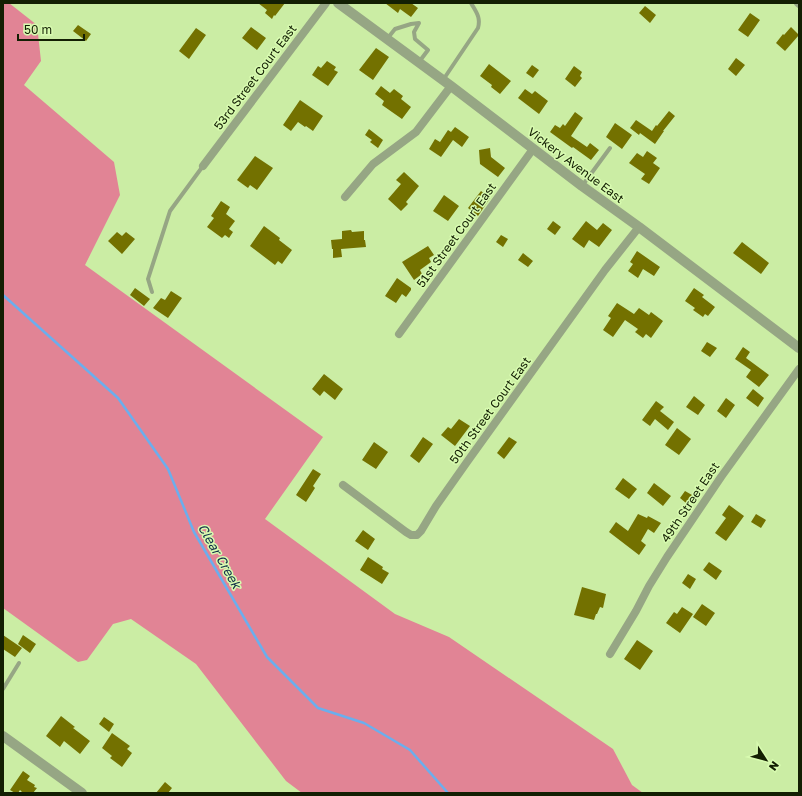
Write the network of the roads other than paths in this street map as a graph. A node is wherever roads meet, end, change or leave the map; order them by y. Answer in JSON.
{"nodes":[{"id":1,"x":326,"y":3,"type":"edge"},
{"id":2,"x":338,"y":3,"type":"edge"},
{"id":3,"x":470,"y":3,"type":"edge"},
{"id":4,"x":387,"y":39,"type":"junction"},
{"id":5,"x":419,"y":63,"type":"junction"},
{"id":6,"x":447,"y":83,"type":"junction"},
{"id":7,"x":610,"y":148,"type":"dead end"},
{"id":8,"x":533,"y":149,"type":"junction"},
{"id":9,"x":203,"y":166,"type":"joint"},
{"id":10,"x":582,"y":186,"type":"junction"},
{"id":11,"x":345,"y":197,"type":"dead end"},
{"id":12,"x":639,"y":227,"type":"junction"},
{"id":13,"x":152,"y":292,"type":"dead end"},
{"id":14,"x":399,"y":334,"type":"dead end"},
{"id":15,"x":799,"y":348,"type":"edge"},
{"id":16,"x":799,"y":369,"type":"edge"},
{"id":17,"x":343,"y":485,"type":"dead end"},
{"id":18,"x":610,"y":654,"type":"dead end"},
{"id":19,"x":19,"y":663,"type":"dead end"},
{"id":20,"x":3,"y":689,"type":"edge"},
{"id":21,"x":3,"y":736,"type":"edge"},
{"id":22,"x":82,"y":793,"type":"edge"}],
"edges":[{"from":1,"to":9,"type":"street","name":"53rd Street Court East"},
{"from":2,"to":4,"type":"street","name":"Vickery Avenue East"},
{"from":3,"to":6,"type":"lane"},
{"from":4,"to":5,"type":"street","name":"Vickery Avenue East"},
{"from":4,"to":5,"type":"lane"},
{"from":5,"to":6,"type":"street","name":"Vickery Avenue East"},
{"from":6,"to":8,"type":"street","name":"Vickery Avenue East"},
{"from":6,"to":11,"type":"street"},
{"from":7,"to":10,"type":"lane"},
{"from":8,"to":10,"type":"street","name":"Vickery Avenue East"},
{"from":8,"to":14,"type":"street","name":"51st Street Court East"},
{"from":9,"to":13,"type":"lane"},
{"from":10,"to":12,"type":"street","name":"Vickery Avenue East"},
{"from":12,"to":15,"type":"street","name":"Vickery Avenue East"},
{"from":12,"to":17,"type":"street","name":"50th Street Court East"},
{"from":16,"to":18,"type":"street","name":"49th Street East"},
{"from":19,"to":20,"type":"lane"},
{"from":21,"to":22,"type":"street"}]}
